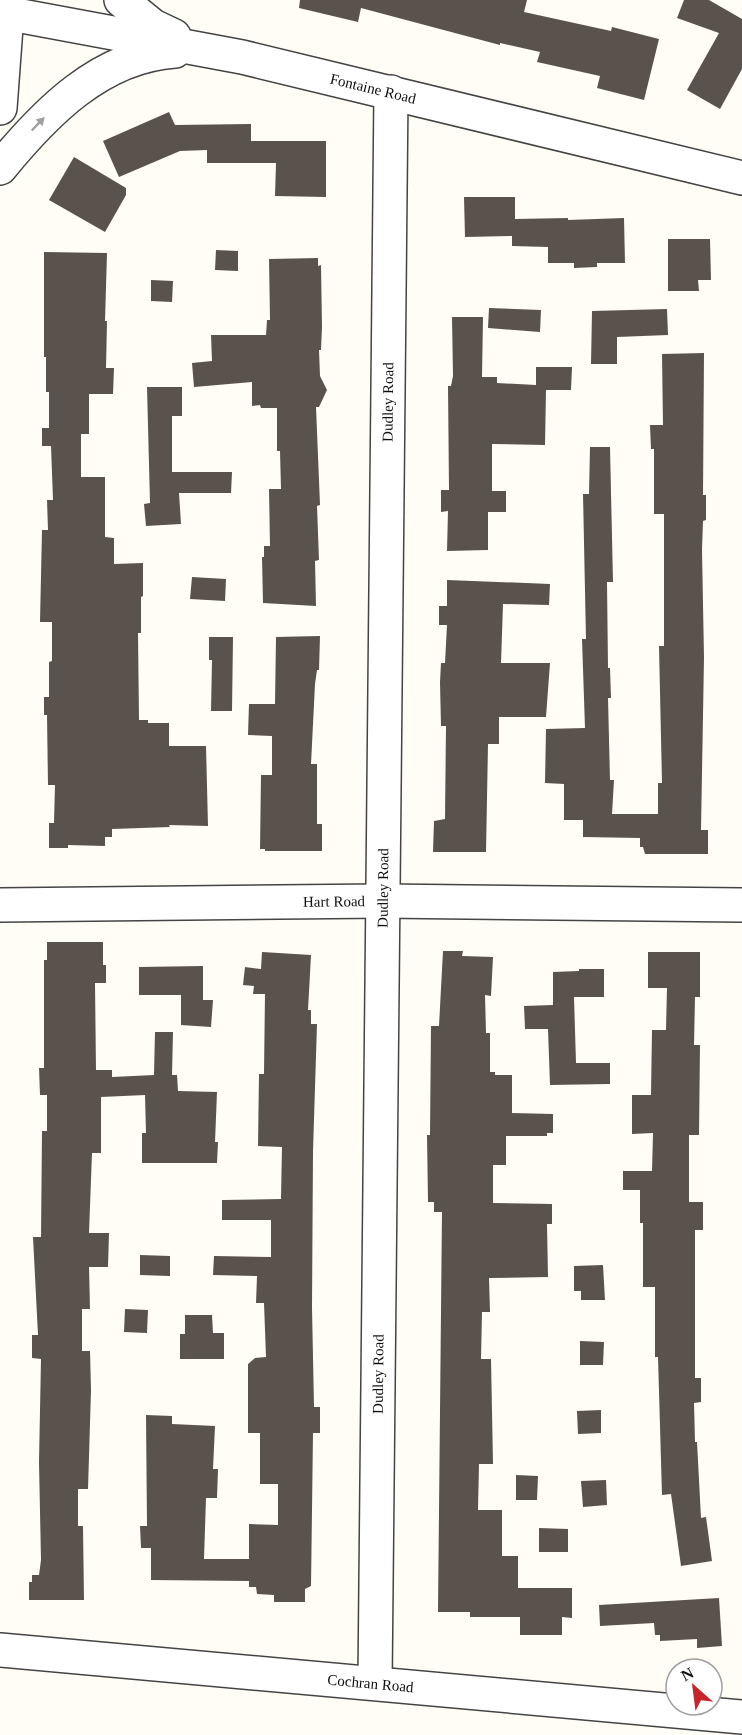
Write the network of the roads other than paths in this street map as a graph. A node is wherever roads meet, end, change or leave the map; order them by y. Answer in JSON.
{"nodes":[{"id":1,"x":121,"y":0,"type":"edge"},
{"id":2,"x":5,"y":8,"type":"edge"},
{"id":3,"x":200,"y":49,"type":"junction"},
{"id":4,"x":391,"y":93,"type":"junction"},
{"id":5,"x":0,"y":108,"type":"edge"},
{"id":6,"x":0,"y":168,"type":"edge"},
{"id":7,"x":742,"y":178,"type":"edge"},
{"id":8,"x":383,"y":901,"type":"junction"},
{"id":9,"x":0,"y":905,"type":"edge"},
{"id":10,"x":742,"y":905,"type":"edge"},
{"id":11,"x":0,"y":1650,"type":"edge"},
{"id":12,"x":375,"y":1683,"type":"junction"},
{"id":13,"x":742,"y":1717,"type":"edge"}],
"edges":[{"from":1,"to":3,"type":"street"},
{"from":2,"to":3,"type":"street","name":"Fontaine Road"},
{"from":2,"to":5,"type":"street"},
{"from":3,"to":4,"type":"street","name":"Fontaine Road"},
{"from":6,"to":3,"type":"street","one_way":true},
{"from":4,"to":7,"type":"street","name":"Fontaine Road"},
{"from":4,"to":8,"type":"street","name":"Dudley Road"},
{"from":8,"to":9,"type":"street","name":"Hart Road"},
{"from":8,"to":10,"type":"street","name":"Hart Road"},
{"from":8,"to":12,"type":"street","name":"Dudley Road"},
{"from":11,"to":12,"type":"street","name":"Cochran Road"},
{"from":12,"to":13,"type":"street","name":"Cochran Road"}]}
